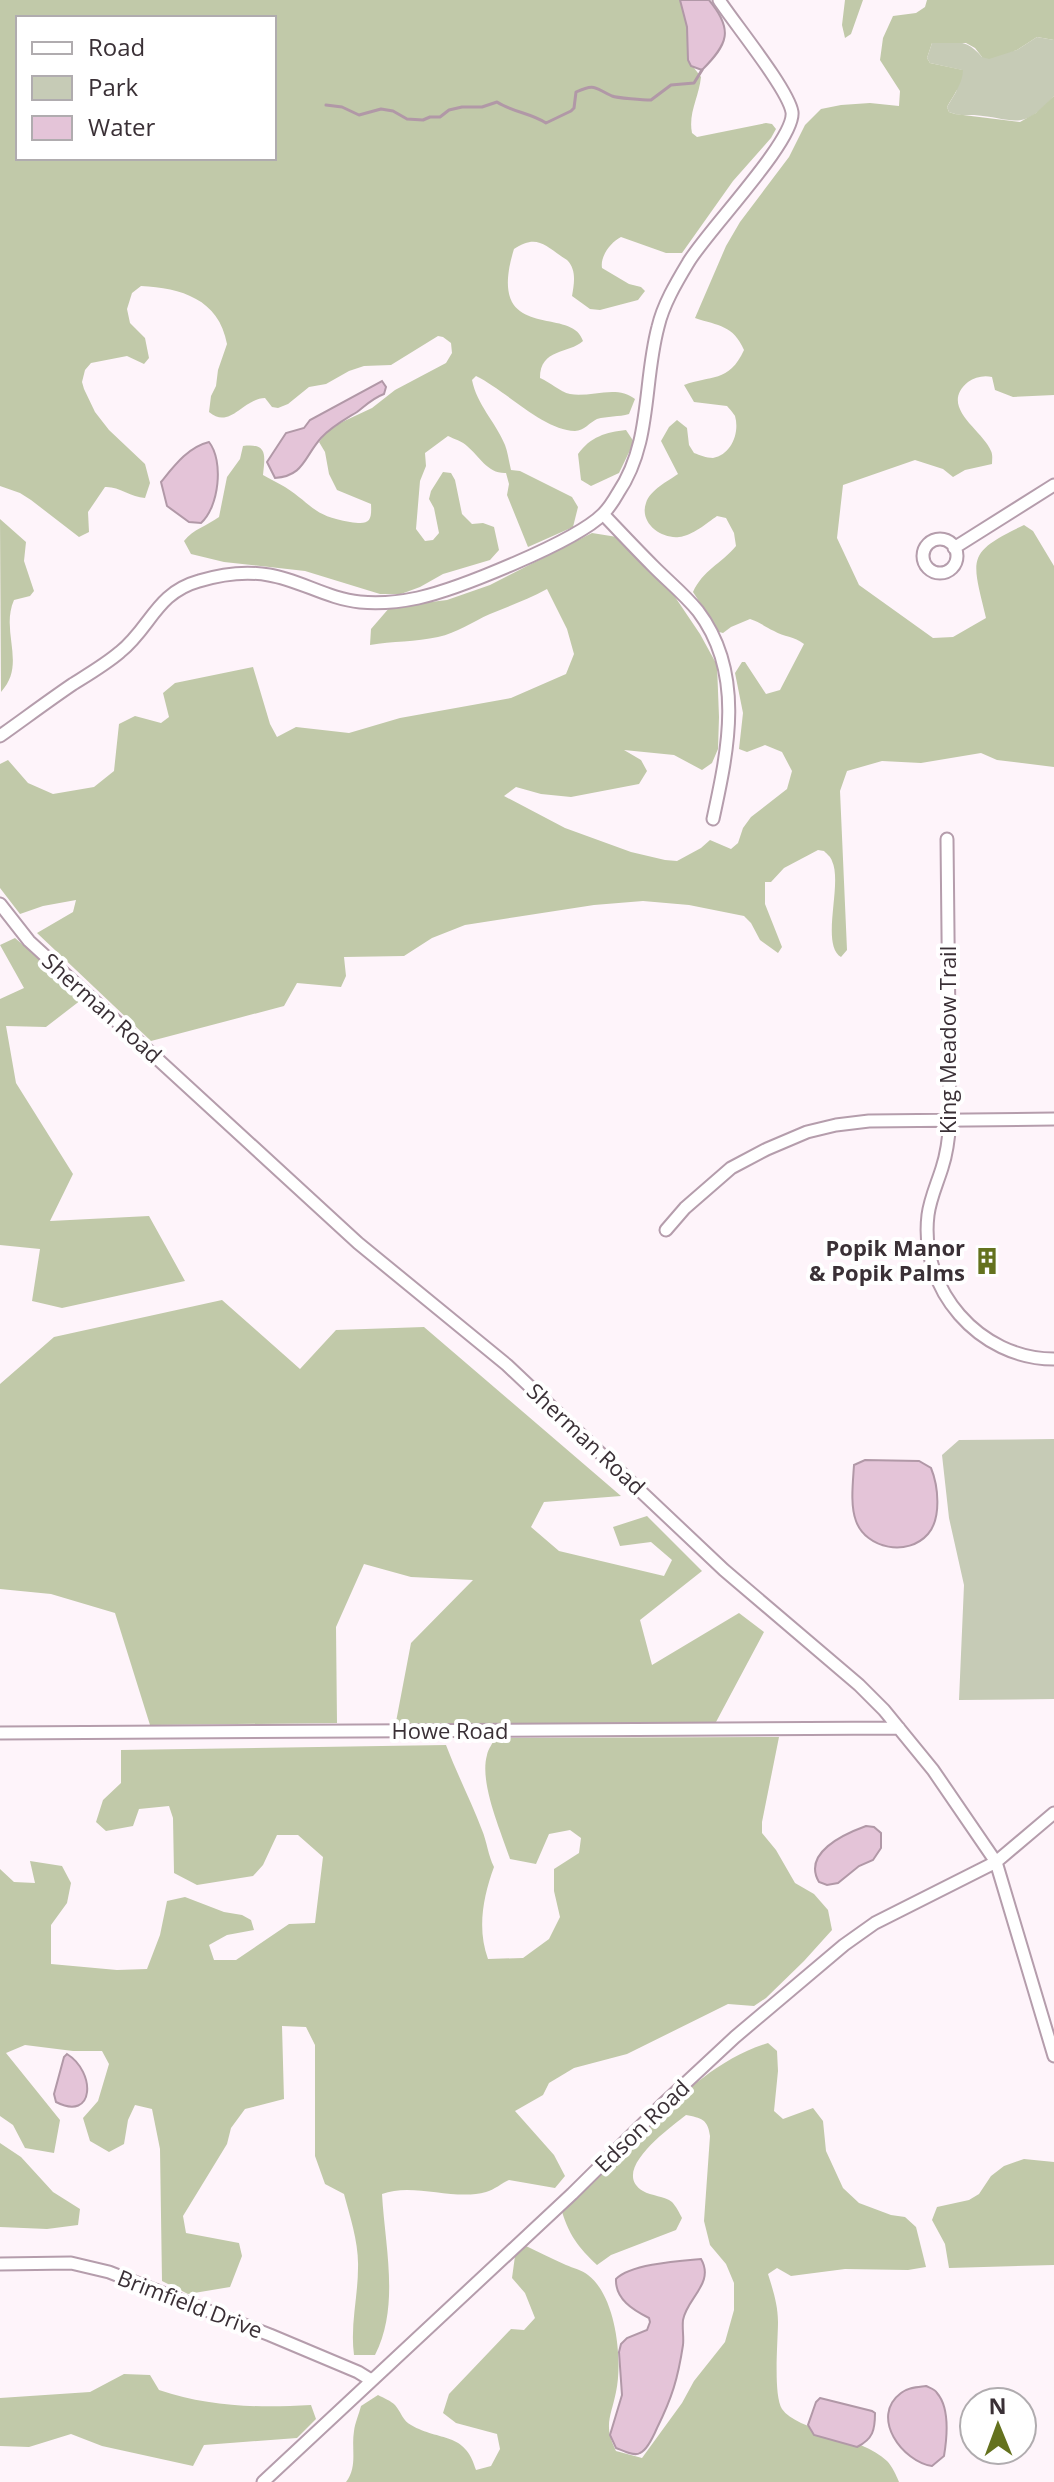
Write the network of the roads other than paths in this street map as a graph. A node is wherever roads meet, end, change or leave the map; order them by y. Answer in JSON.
{"nodes":[{"id":1,"x":719,"y":0,"type":"edge"},
{"id":2,"x":1054,"y":485,"type":"edge"},
{"id":3,"x":603,"y":514,"type":"junction"},
{"id":4,"x":954,"y":548,"type":"dead end"},
{"id":5,"x":0,"y":736,"type":"edge"},
{"id":6,"x":713,"y":819,"type":"dead end"},
{"id":7,"x":947,"y":839,"type":"dead end"},
{"id":8,"x":0,"y":904,"type":"edge"},
{"id":9,"x":1054,"y":1119,"type":"edge"},
{"id":10,"x":950,"y":1120,"type":"junction"},
{"id":11,"x":666,"y":1230,"type":"dead end"},
{"id":12,"x":1054,"y":1359,"type":"edge"},
{"id":13,"x":899,"y":1728,"type":"junction"},
{"id":14,"x":0,"y":1733,"type":"edge"},
{"id":15,"x":1054,"y":1813,"type":"edge"},
{"id":16,"x":996,"y":1862,"type":"junction"},
{"id":17,"x":1054,"y":2056,"type":"edge"},
{"id":18,"x":0,"y":2264,"type":"edge"},
{"id":19,"x":371,"y":2380,"type":"junction"},
{"id":20,"x":263,"y":2482,"type":"edge"}],
"edges":[{"from":1,"to":3,"type":"street"},
{"from":2,"to":4,"type":"street"},
{"from":3,"to":5,"type":"street"},
{"from":3,"to":6,"type":"street"},
{"from":7,"to":10,"type":"street","name":"King Meadow Trail"},
{"from":8,"to":13,"type":"street","name":"Sherman Road"},
{"from":9,"to":10,"type":"street"},
{"from":10,"to":11,"type":"street"},
{"from":10,"to":12,"type":"street","name":"King Meadow Trail"},
{"from":13,"to":14,"type":"street","name":"Howe Road"},
{"from":13,"to":16,"type":"street","name":"Sherman Road"},
{"from":15,"to":16,"type":"street","name":"Edson Road"},
{"from":16,"to":17,"type":"street","name":"Sherman Road"},
{"from":16,"to":19,"type":"street","name":"Edson Road"},
{"from":18,"to":19,"type":"street","name":"Brimfield Drive"},
{"from":19,"to":20,"type":"street","name":"Edson Road"}]}
